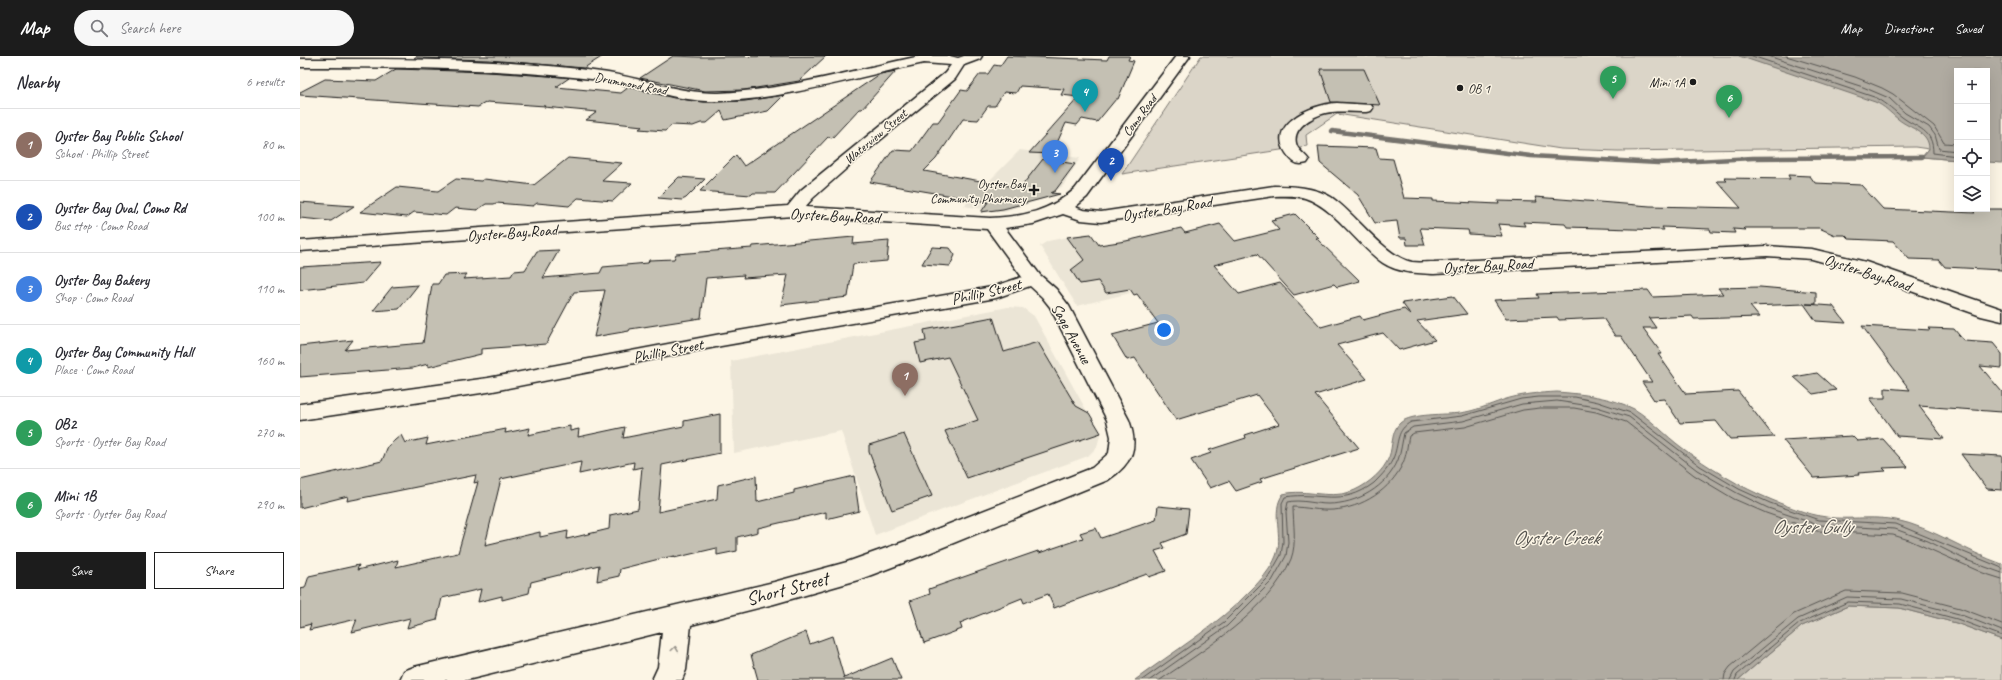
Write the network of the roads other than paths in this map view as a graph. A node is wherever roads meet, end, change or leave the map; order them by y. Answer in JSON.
{"nodes":[{"id":1,"x":976,"y":56,"type":"edge"},
{"id":2,"x":1183,"y":56,"type":"edge"},
{"id":3,"x":954,"y":60,"type":"edge"},
{"id":4,"x":300,"y":63,"type":"edge"},
{"id":5,"x":1366,"y":108,"type":"dead end"},
{"id":6,"x":1301,"y":160,"type":"dead end"},
{"id":7,"x":1061,"y":208,"type":"junction"},
{"id":8,"x":793,"y":211,"type":"junction"},
{"id":9,"x":993,"y":224,"type":"junction"},
{"id":10,"x":300,"y":246,"type":"edge"},
{"id":11,"x":1033,"y":279,"type":"junction"},
{"id":12,"x":2002,"y":315,"type":"edge"},
{"id":13,"x":300,"y":412,"type":"edge"},
{"id":14,"x":1123,"y":433,"type":"joint"},
{"id":15,"x":678,"y":616,"type":"junction"},
{"id":16,"x":414,"y":680,"type":"edge"},
{"id":17,"x":666,"y":680,"type":"edge"}],
"edges":[{"from":1,"to":3,"type":"street"},
{"from":2,"to":7,"type":"street","name":"Como Road"},
{"from":3,"to":4,"type":"street","name":"Drummond Road"},
{"from":3,"to":8,"type":"street","name":"Waterview Street"},
{"from":5,"to":6,"type":"street"},
{"from":7,"to":9,"type":"street","name":"Oyster Bay Road"},
{"from":7,"to":12,"type":"street","name":"Oyster Bay Road"},
{"from":8,"to":9,"type":"street","name":"Oyster Bay Road"},
{"from":8,"to":10,"type":"street","name":"Oyster Bay Road"},
{"from":9,"to":11,"type":"street","name":"Sage Avenue"},
{"from":11,"to":13,"type":"street","name":"Phillip Street"},
{"from":11,"to":14,"type":"street","name":"Sage Avenue"},
{"from":14,"to":15,"type":"street","name":"Short Street"},
{"from":15,"to":16,"type":"street","name":"Short Street"},
{"from":17,"to":15,"type":"street","one_way":true}]}
